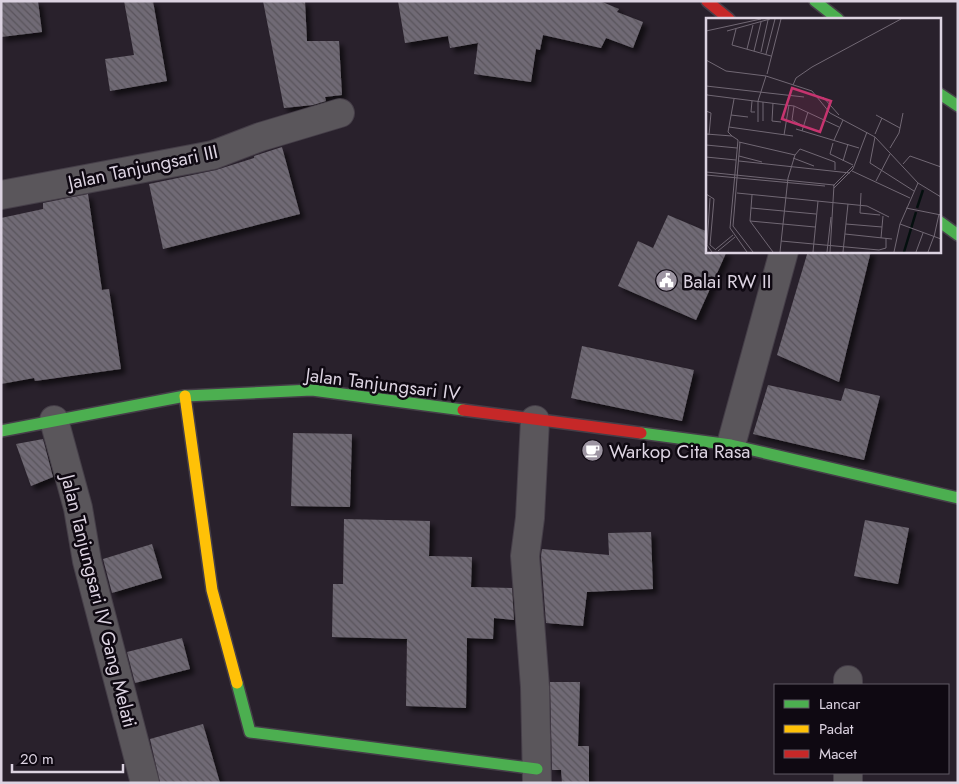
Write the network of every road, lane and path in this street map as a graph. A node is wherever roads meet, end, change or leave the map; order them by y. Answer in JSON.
{"nodes":[{"id":1,"x":708,"y":1,"type":"edge"},
{"id":2,"x":815,"y":1,"type":"edge"},
{"id":3,"x":728,"y":18,"type":"edge"},
{"id":4,"x":837,"y":18,"type":"edge"},
{"id":5,"x":942,"y":95,"type":"edge"},
{"id":6,"x":958,"y":106,"type":"edge"},
{"id":7,"x":340,"y":113,"type":"dead end"},
{"id":8,"x":1,"y":195,"type":"edge"},
{"id":9,"x":942,"y":223,"type":"edge"},
{"id":10,"x":958,"y":235,"type":"edge"},
{"id":11,"x":784,"y":252,"type":"edge"},
{"id":12,"x":185,"y":396,"type":"junction"},
{"id":13,"x":54,"y":420,"type":"junction"},
{"id":14,"x":535,"y":420,"type":"junction"},
{"id":15,"x":1,"y":431,"type":"edge"},
{"id":16,"x":732,"y":445,"type":"junction"},
{"id":17,"x":958,"y":498,"type":"edge"},
{"id":18,"x":537,"y":776,"type":"edge"},
{"id":19,"x":145,"y":783,"type":"edge"}],
"edges":[{"from":1,"to":3,"type":"street"},
{"from":2,"to":4,"type":"street"},
{"from":5,"to":6,"type":"street"},
{"from":7,"to":8,"type":"street","name":"Jalan Tanjungsari III"},
{"from":9,"to":10,"type":"street"},
{"from":11,"to":16,"type":"street"},
{"from":12,"to":13,"type":"street","name":"Jalan Tanjungsari IV"},
{"from":12,"to":14,"type":"street","name":"Jalan Tanjungsari IV"},
{"from":12,"to":18,"type":"street"},
{"from":13,"to":15,"type":"street","name":"Jalan Tanjungsari IV"},
{"from":13,"to":19,"type":"street","name":"Jalan Tanjungsari IV Gang Melati"},
{"from":14,"to":16,"type":"street","name":"Jalan Tanjungsari IV"},
{"from":14,"to":18,"type":"street"},
{"from":16,"to":17,"type":"street","name":"Jalan Tanjungsari IV"}]}
